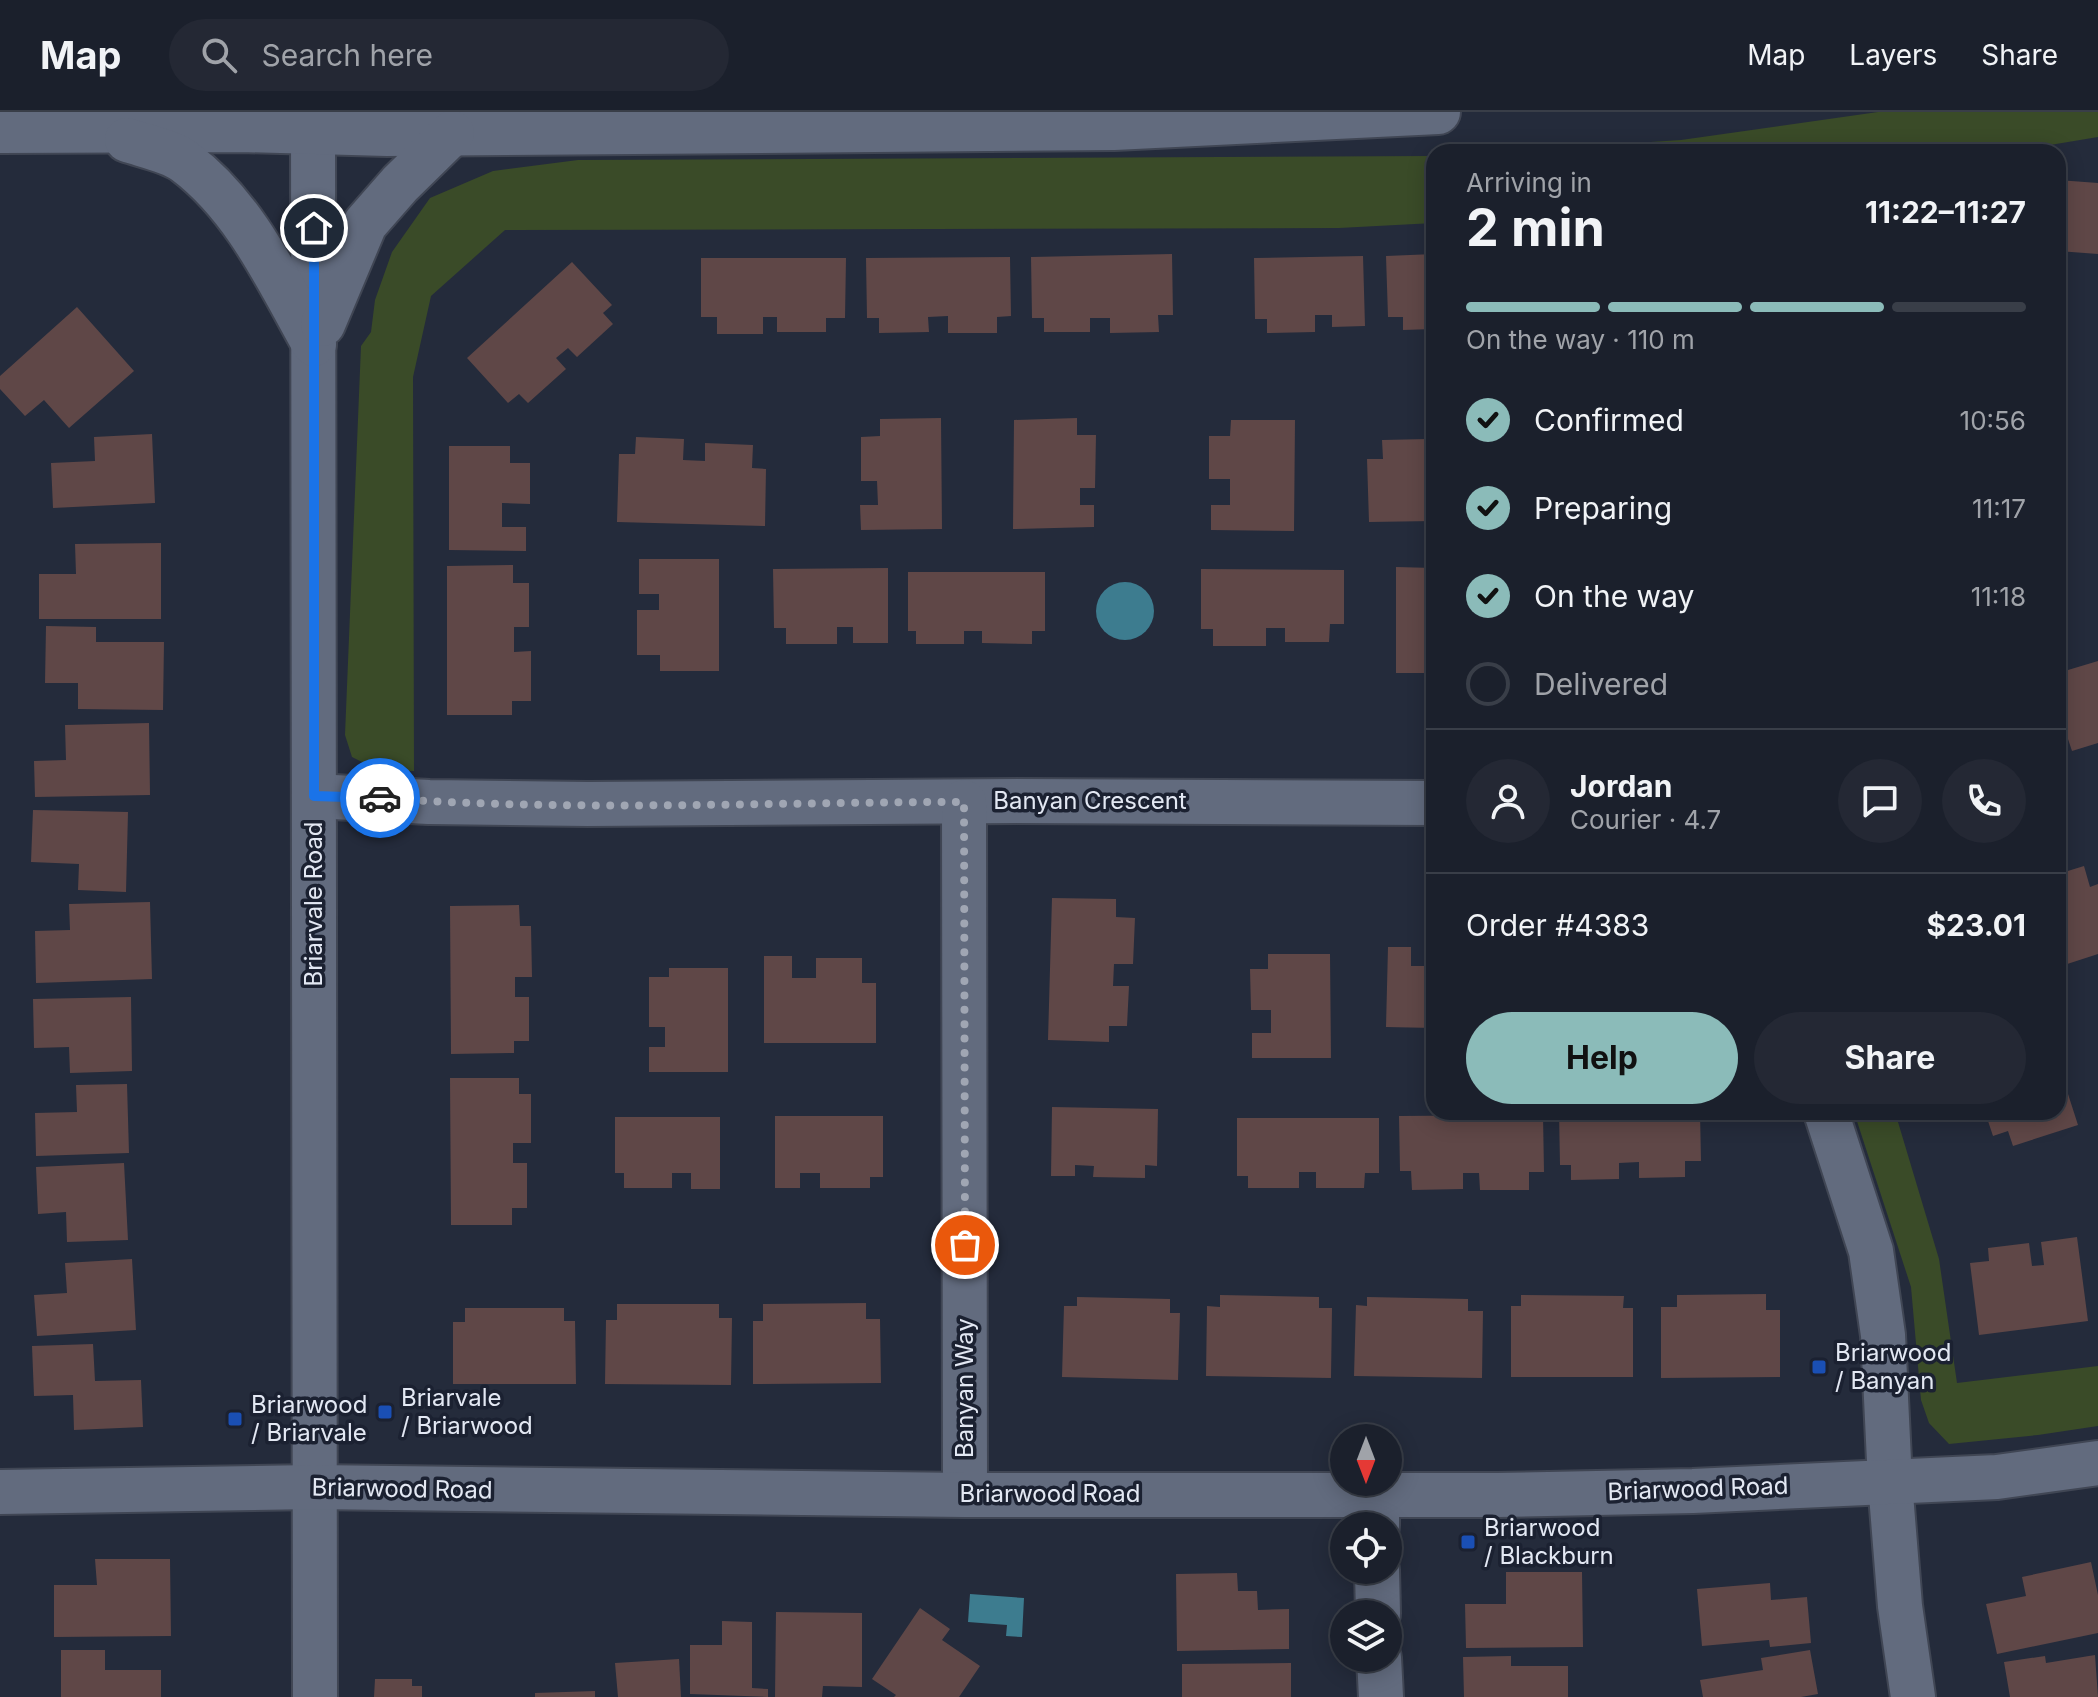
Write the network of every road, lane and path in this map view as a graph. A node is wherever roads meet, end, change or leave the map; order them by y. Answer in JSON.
{"nodes":[{"id":1,"x":1438,"y":112,"type":"edge"},
{"id":2,"x":313,"y":122,"type":"edge"},
{"id":3,"x":0,"y":131,"type":"edge"},
{"id":4,"x":102,"y":131,"type":"junction"},
{"id":5,"x":452,"y":133,"type":"junction"},
{"id":6,"x":315,"y":345,"type":"junction"},
{"id":7,"x":314,"y":796,"type":"junction"},
{"id":8,"x":964,"y":802,"type":"junction"},
{"id":9,"x":1426,"y":803,"type":"edge"},
{"id":10,"x":1829,"y":1120,"type":"edge"},
{"id":11,"x":2098,"y":1463,"type":"edge"},
{"id":12,"x":1890,"y":1482,"type":"junction"},
{"id":13,"x":313,"y":1487,"type":"junction"},
{"id":14,"x":0,"y":1492,"type":"edge"},
{"id":15,"x":965,"y":1495,"type":"junction"},
{"id":16,"x":1377,"y":1510,"type":"edge"},
{"id":17,"x":1380,"y":1672,"type":"edge"},
{"id":18,"x":315,"y":1697,"type":"edge"},
{"id":19,"x":1381,"y":1697,"type":"edge"},
{"id":20,"x":1913,"y":1697,"type":"edge"}],
"edges":[{"from":1,"to":5,"type":"street"},
{"from":2,"to":4,"type":"street"},
{"from":2,"to":5,"type":"street"},
{"from":2,"to":6,"type":"street","name":"Briarvale Road"},
{"from":3,"to":4,"type":"street"},
{"from":4,"to":6,"type":"street"},
{"from":5,"to":6,"type":"street"},
{"from":6,"to":7,"type":"street","name":"Briarvale Road"},
{"from":7,"to":8,"type":"street","name":"Banyan Crescent"},
{"from":7,"to":13,"type":"street","name":"Briarvale Road"},
{"from":8,"to":9,"type":"street","name":"Banyan Crescent"},
{"from":8,"to":15,"type":"street","name":"Banyan Way"},
{"from":10,"to":12,"type":"street"},
{"from":11,"to":12,"type":"street","name":"Briarwood Road"},
{"from":12,"to":16,"type":"street","name":"Briarwood Road"},
{"from":12,"to":20,"type":"street"},
{"from":13,"to":14,"type":"street","name":"Briarwood Road"},
{"from":13,"to":15,"type":"street","name":"Briarwood Road"},
{"from":13,"to":18,"type":"street","name":"Briarvale Road"},
{"from":15,"to":16,"type":"street","name":"Briarwood Road"},
{"from":17,"to":19,"type":"street"}]}
